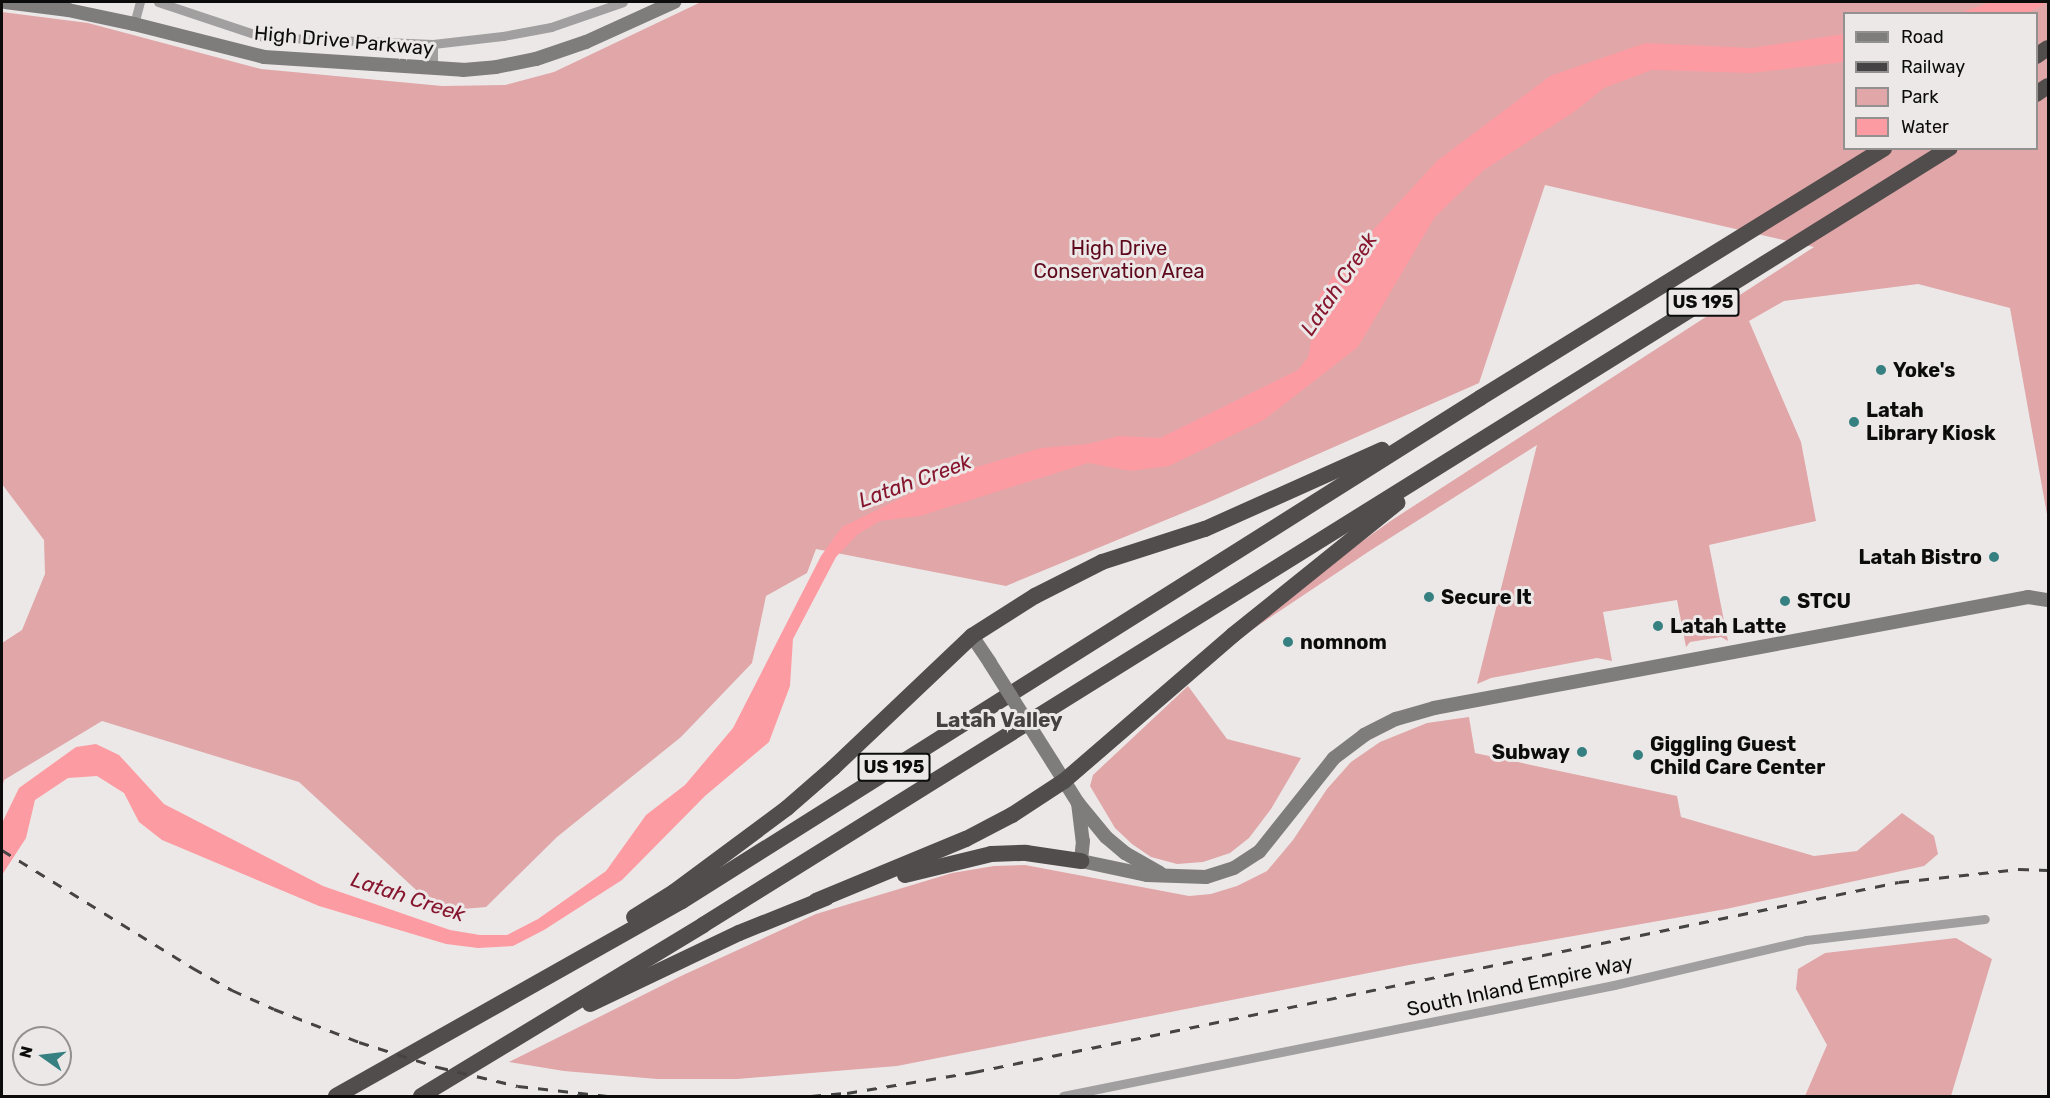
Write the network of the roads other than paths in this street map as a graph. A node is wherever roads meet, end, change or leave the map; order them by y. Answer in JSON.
{"nodes":[{"id":1,"x":7,"y":2,"type":"edge"},
{"id":2,"x":140,"y":2,"type":"edge"},
{"id":3,"x":158,"y":2,"type":"edge"},
{"id":4,"x":623,"y":2,"type":"edge"},
{"id":5,"x":674,"y":2,"type":"edge"},
{"id":6,"x":134,"y":24,"type":"junction"},
{"id":7,"x":434,"y":44,"type":"junction"},
{"id":8,"x":433,"y":69,"type":"junction"},
{"id":9,"x":1881,"y":150,"type":"edge"},
{"id":10,"x":1947,"y":150,"type":"edge"},
{"id":11,"x":1442,"y":422,"type":"junction"},
{"id":12,"x":1456,"y":455,"type":"junction"},
{"id":13,"x":2049,"y":600,"type":"edge"},
{"id":14,"x":972,"y":636,"type":"junction"},
{"id":15,"x":1064,"y":782,"type":"junction"},
{"id":16,"x":1078,"y":803,"type":"junction"},
{"id":17,"x":1081,"y":861,"type":"junction"},
{"id":18,"x":1166,"y":876,"type":"junction"},
{"id":19,"x":816,"y":901,"type":"junction"},
{"id":20,"x":1986,"y":919,"type":"dead end"},
{"id":21,"x":508,"y":1001,"type":"junction"},
{"id":22,"x":524,"y":1036,"type":"junction"},
{"id":23,"x":336,"y":1096,"type":"edge"},
{"id":24,"x":421,"y":1096,"type":"edge"},
{"id":25,"x":1063,"y":1096,"type":"edge"}],
"edges":[{"from":1,"to":6,"type":"main road","name":"High Drive Parkway"},
{"from":2,"to":6,"type":"street"},
{"from":3,"to":7,"type":"street"},
{"from":4,"to":7,"type":"street"},
{"from":5,"to":8,"type":"main road","name":"High Drive Parkway"},
{"from":6,"to":8,"type":"main road","name":"High Drive Parkway"},
{"from":7,"to":8,"type":"street"},
{"from":9,"to":11,"type":"highway","number":"US 195"},
{"from":10,"to":12,"type":"highway","number":"US 195"},
{"from":11,"to":14,"type":"highway"},
{"from":11,"to":21,"type":"highway","number":"US 195"},
{"from":12,"to":15,"type":"highway"},
{"from":12,"to":22,"type":"highway","number":"US 195"},
{"from":13,"to":18,"type":"main road"},
{"from":14,"to":15,"type":"main road","bridge":true},
{"from":14,"to":21,"type":"highway"},
{"from":15,"to":16,"type":"main road"},
{"from":15,"to":19,"type":"highway"},
{"from":16,"to":17,"type":"main road"},
{"from":16,"to":18,"type":"main road"},
{"from":17,"to":18,"type":"main road"},
{"from":17,"to":19,"type":"highway"},
{"from":19,"to":22,"type":"highway"},
{"from":20,"to":25,"type":"street","name":"South Inland Empire Way"},
{"from":21,"to":23,"type":"highway","number":"US 195"},
{"from":22,"to":24,"type":"highway","number":"US 195"}]}
